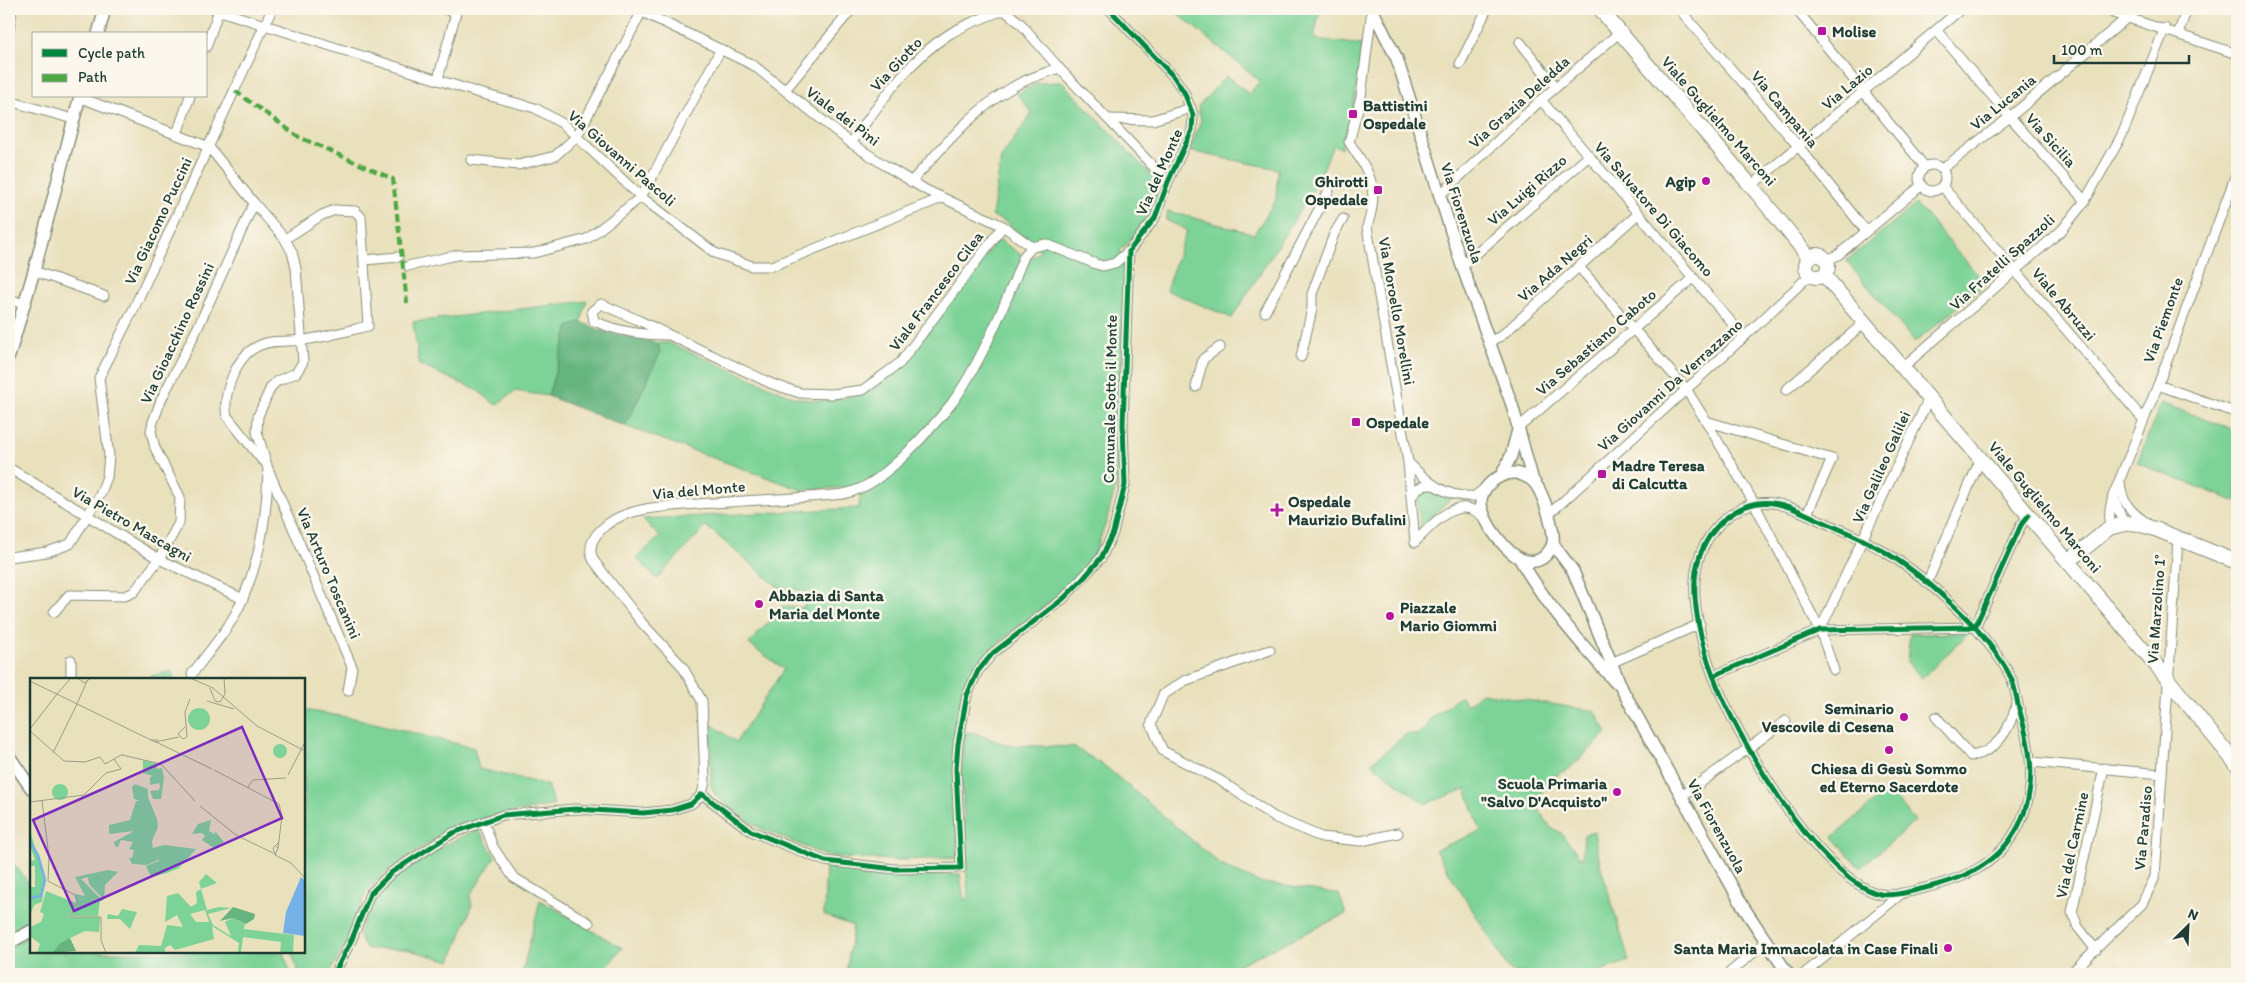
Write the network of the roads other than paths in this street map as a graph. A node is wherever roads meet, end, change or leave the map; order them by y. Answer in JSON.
{"nodes":[{"id":1,"x":12,"y":9,"type":"edge"},
{"id":2,"x":105,"y":9,"type":"edge"},
{"id":3,"x":216,"y":9,"type":"edge"},
{"id":4,"x":272,"y":9,"type":"edge"},
{"id":5,"x":444,"y":9,"type":"edge"},
{"id":6,"x":852,"y":9,"type":"edge"},
{"id":7,"x":1004,"y":9,"type":"edge"},
{"id":8,"x":1109,"y":9,"type":"edge"},
{"id":9,"x":1372,"y":9,"type":"edge"},
{"id":10,"x":1488,"y":9,"type":"edge"},
{"id":11,"x":1600,"y":9,"type":"edge"},
{"id":12,"x":1679,"y":9,"type":"edge"},
{"id":13,"x":1798,"y":9,"type":"edge"},
{"id":14,"x":1961,"y":9,"type":"edge"},
{"id":15,"x":2101,"y":9,"type":"edge"},
{"id":16,"x":2187,"y":9,"type":"edge"},
{"id":17,"x":639,"y":10,"type":"edge"},
{"id":18,"x":456,"y":11,"type":"edge"},
{"id":19,"x":2128,"y":18,"type":"junction"},
{"id":20,"x":266,"y":23,"type":"junction"},
{"id":21,"x":2165,"y":28,"type":"junction"},
{"id":22,"x":1937,"y":30,"type":"junction"},
{"id":23,"x":9,"y":31,"type":"edge"},
{"id":24,"x":99,"y":32,"type":"edge"},
{"id":25,"x":1620,"y":32,"type":"junction"},
{"id":26,"x":2178,"y":34,"type":"junction"},
{"id":27,"x":208,"y":39,"type":"edge"},
{"id":28,"x":1520,"y":42,"type":"dead end"},
{"id":29,"x":721,"y":49,"type":"junction"},
{"id":30,"x":2237,"y":54,"type":"edge"},
{"id":31,"x":1460,"y":64,"type":"dead end"},
{"id":32,"x":1059,"y":68,"type":"junction"},
{"id":33,"x":438,"y":79,"type":"junction"},
{"id":34,"x":1556,"y":87,"type":"junction"},
{"id":35,"x":785,"y":90,"type":"junction"},
{"id":36,"x":1865,"y":92,"type":"junction"},
{"id":37,"x":80,"y":98,"type":"edge"},
{"id":38,"x":83,"y":98,"type":"edge"},
{"id":39,"x":189,"y":98,"type":"edge"},
{"id":40,"x":1541,"y":100,"type":"junction"},
{"id":41,"x":9,"y":101,"type":"edge"},
{"id":42,"x":1191,"y":108,"type":"junction"},
{"id":43,"x":2010,"y":117,"type":"junction"},
{"id":44,"x":73,"y":119,"type":"junction"},
{"id":45,"x":1109,"y":119,"type":"junction"},
{"id":46,"x":177,"y":134,"type":"junction"},
{"id":47,"x":578,"y":136,"type":"junction"},
{"id":48,"x":851,"y":143,"type":"junction"},
{"id":49,"x":209,"y":147,"type":"junction"},
{"id":50,"x":1798,"y":147,"type":"junction"},
{"id":51,"x":1588,"y":156,"type":"junction"},
{"id":52,"x":471,"y":160,"type":"dead end"},
{"id":53,"x":1925,"y":167,"type":"junction"},
{"id":54,"x":1942,"y":169,"type":"junction"},
{"id":55,"x":2237,"y":172,"type":"edge"},
{"id":56,"x":911,"y":182,"type":"junction"},
{"id":57,"x":1168,"y":182,"type":"junction"},
{"id":58,"x":1922,"y":185,"type":"junction"},
{"id":59,"x":1751,"y":186,"type":"junction"},
{"id":60,"x":1942,"y":186,"type":"junction"},
{"id":61,"x":1329,"y":190,"type":"dead end"},
{"id":62,"x":1440,"y":195,"type":"junction"},
{"id":63,"x":641,"y":197,"type":"junction"},
{"id":64,"x":942,"y":198,"type":"junction"},
{"id":65,"x":2085,"y":201,"type":"junction"},
{"id":66,"x":254,"y":203,"type":"junction"},
{"id":67,"x":1638,"y":214,"type":"junction"},
{"id":68,"x":1343,"y":219,"type":"dead end"},
{"id":69,"x":1003,"y":226,"type":"junction"},
{"id":70,"x":1866,"y":231,"type":"junction"},
{"id":71,"x":285,"y":239,"type":"junction"},
{"id":72,"x":1032,"y":247,"type":"junction"},
{"id":73,"x":1129,"y":250,"type":"junction"},
{"id":74,"x":398,"y":257,"type":"dead end"},
{"id":75,"x":1809,"y":257,"type":"junction"},
{"id":76,"x":365,"y":260,"type":"junction"},
{"id":77,"x":1826,"y":260,"type":"junction"},
{"id":78,"x":408,"y":266,"type":"dead end"},
{"id":79,"x":1462,"y":266,"type":"junction"},
{"id":80,"x":1579,"y":267,"type":"junction"},
{"id":81,"x":34,"y":271,"type":"junction"},
{"id":82,"x":2017,"y":271,"type":"junction"},
{"id":83,"x":1817,"y":275,"type":"junction"},
{"id":84,"x":1692,"y":278,"type":"junction"},
{"id":85,"x":104,"y":296,"type":"dead end"},
{"id":86,"x":9,"y":298,"type":"edge"},
{"id":87,"x":24,"y":305,"type":"junction"},
{"id":88,"x":1265,"y":312,"type":"dead end"},
{"id":89,"x":1865,"y":322,"type":"junction"},
{"id":90,"x":1633,"y":329,"type":"junction"},
{"id":91,"x":669,"y":335,"type":"junction"},
{"id":92,"x":1744,"y":338,"type":"junction"},
{"id":93,"x":303,"y":340,"type":"junction"},
{"id":94,"x":1490,"y":342,"type":"junction"},
{"id":95,"x":1220,"y":347,"type":"dead end"},
{"id":96,"x":9,"y":356,"type":"edge"},
{"id":97,"x":1301,"y":357,"type":"dead end"},
{"id":98,"x":1903,"y":367,"type":"junction"},
{"id":99,"x":2158,"y":385,"type":"junction"},
{"id":100,"x":1196,"y":387,"type":"dead end"},
{"id":101,"x":1686,"y":390,"type":"junction"},
{"id":102,"x":1786,"y":390,"type":"dead end"},
{"id":103,"x":1929,"y":398,"type":"junction"},
{"id":104,"x":2237,"y":413,"type":"edge"},
{"id":105,"x":2143,"y":419,"type":"junction"},
{"id":106,"x":1706,"y":421,"type":"junction"},
{"id":107,"x":1518,"y":428,"type":"junction"},
{"id":108,"x":1982,"y":458,"type":"junction"},
{"id":109,"x":1408,"y":462,"type":"junction"},
{"id":110,"x":9,"y":468,"type":"edge"},
{"id":111,"x":268,"y":469,"type":"junction"},
{"id":112,"x":1502,"y":474,"type":"junction"},
{"id":113,"x":2120,"y":479,"type":"junction"},
{"id":114,"x":1533,"y":481,"type":"junction"},
{"id":115,"x":1434,"y":485,"type":"junction"},
{"id":116,"x":1486,"y":488,"type":"junction"},
{"id":117,"x":1412,"y":495,"type":"junction"},
{"id":118,"x":2113,"y":496,"type":"junction"},
{"id":119,"x":1459,"y":497,"type":"junction"},
{"id":120,"x":1754,"y":503,"type":"junction"},
{"id":121,"x":1807,"y":514,"type":"junction"},
{"id":122,"x":1548,"y":515,"type":"junction"},
{"id":123,"x":2029,"y":515,"type":"junction"},
{"id":124,"x":88,"y":517,"type":"junction"},
{"id":125,"x":1439,"y":517,"type":"junction"},
{"id":126,"x":1489,"y":524,"type":"junction"},
{"id":127,"x":2124,"y":524,"type":"junction"},
{"id":128,"x":2155,"y":529,"type":"junction"},
{"id":129,"x":2106,"y":531,"type":"junction"},
{"id":130,"x":2178,"y":539,"type":"junction"},
{"id":131,"x":1864,"y":541,"type":"junction"},
{"id":132,"x":1553,"y":544,"type":"junction"},
{"id":133,"x":9,"y":557,"type":"edge"},
{"id":134,"x":159,"y":559,"type":"junction"},
{"id":135,"x":2067,"y":560,"type":"junction"},
{"id":136,"x":1521,"y":561,"type":"junction"},
{"id":137,"x":2237,"y":562,"type":"edge"},
{"id":138,"x":1926,"y":583,"type":"junction"},
{"id":139,"x":243,"y":600,"type":"junction"},
{"id":140,"x":54,"y":612,"type":"dead end"},
{"id":141,"x":1700,"y":624,"type":"junction"},
{"id":142,"x":1975,"y":627,"type":"junction"},
{"id":143,"x":1820,"y":630,"type":"junction"},
{"id":144,"x":1270,"y":650,"type":"dead end"},
{"id":145,"x":71,"y":660,"type":"dead end"},
{"id":146,"x":1611,"y":663,"type":"junction"},
{"id":147,"x":1834,"y":670,"type":"dead end"},
{"id":148,"x":192,"y":674,"type":"dead end"},
{"id":149,"x":1713,"y":676,"type":"junction"},
{"id":150,"x":71,"y":678,"type":"edge"},
{"id":151,"x":2169,"y":680,"type":"junction"},
{"id":152,"x":1623,"y":690,"type":"junction"},
{"id":153,"x":348,"y":691,"type":"dead end"},
{"id":154,"x":2018,"y":702,"type":"junction"},
{"id":155,"x":1936,"y":717,"type":"dead end"},
{"id":156,"x":1786,"y":721,"type":"dead end"},
{"id":157,"x":1749,"y":747,"type":"junction"},
{"id":158,"x":9,"y":756,"type":"edge"},
{"id":159,"x":2032,"y":762,"type":"junction"},
{"id":160,"x":2236,"y":762,"type":"edge"},
{"id":161,"x":2104,"y":768,"type":"junction"},
{"id":162,"x":2162,"y":774,"type":"junction"},
{"id":163,"x":30,"y":787,"type":"edge"},
{"id":164,"x":702,"y":794,"type":"junction"},
{"id":165,"x":1682,"y":796,"type":"junction"},
{"id":166,"x":484,"y":822,"type":"junction"},
{"id":167,"x":1398,"y":833,"type":"dead end"},
{"id":168,"x":1902,"y":893,"type":"junction"},
{"id":169,"x":589,"y":923,"type":"dead end"},
{"id":170,"x":30,"y":932,"type":"edge"},
{"id":171,"x":1766,"y":942,"type":"junction"},
{"id":172,"x":9,"y":943,"type":"edge"},
{"id":173,"x":2096,"y":950,"type":"junction"},
{"id":174,"x":334,"y":974,"type":"edge"},
{"id":175,"x":1728,"y":974,"type":"edge"},
{"id":176,"x":1788,"y":974,"type":"edge"},
{"id":177,"x":1804,"y":974,"type":"edge"},
{"id":178,"x":2070,"y":974,"type":"edge"}],
"edges":[{"from":1,"to":23,"type":"street"},
{"from":2,"to":24,"type":"street"},
{"from":3,"to":20,"type":"street","name":"Via Giovanni Pascoli"},
{"from":3,"to":27,"type":"street"},
{"from":4,"to":20,"type":"street","name":"Via Giacomo Puccini"},
{"from":5,"to":18,"type":"street"},
{"from":6,"to":35,"type":"street"},
{"from":7,"to":32,"type":"street"},
{"from":7,"to":48,"type":"street","name":"Via Giotto"},
{"from":8,"to":42,"type":"street","name":"Via del Monte"},
{"from":9,"to":62,"type":"street","name":"Via Fiorenzuola"},
{"from":9,"to":109,"type":"street","name":"Via Moroello Morellini"},
{"from":10,"to":31,"type":"street"},
{"from":11,"to":25,"type":"main road","name":"Viale Guglielmo Marconi"},
{"from":12,"to":50,"type":"street","name":"Via Campania"},
{"from":13,"to":36,"type":"street"},
{"from":14,"to":22,"type":"street","name":"Via Lazio"},
{"from":15,"to":19,"type":"street"},
{"from":16,"to":26,"type":"street"},
{"from":17,"to":29,"type":"street","name":"Viale dei Pini"},
{"from":17,"to":47,"type":"street"},
{"from":18,"to":33,"type":"street"},
{"from":19,"to":21,"type":"street"},
{"from":19,"to":43,"type":"street","name":"Via Lucania"},
{"from":20,"to":33,"type":"street","name":"Via Giovanni Pascoli"},
{"from":20,"to":49,"type":"street","name":"Via Giacomo Puccini"},
{"from":21,"to":26,"type":"street"},
{"from":21,"to":65,"type":"street","name":"Via Fratelli Spazzoli"},
{"from":22,"to":36,"type":"street","name":"Via Lazio"},
{"from":22,"to":43,"type":"street","name":"Via Sicilia"},
{"from":25,"to":34,"type":"street","name":"Via Grazia Deledda"},
{"from":25,"to":59,"type":"main road","name":"Viale Guglielmo Marconi"},
{"from":26,"to":30,"type":"street"},
{"from":28,"to":34,"type":"street"},
{"from":29,"to":35,"type":"street","name":"Viale dei Pini"},
{"from":29,"to":63,"type":"street"},
{"from":32,"to":45,"type":"street"},
{"from":32,"to":56,"type":"street"},
{"from":33,"to":47,"type":"street","name":"Via Giovanni Pascoli"},
{"from":34,"to":40,"type":"street","name":"Via Grazia Deledda"},
{"from":35,"to":48,"type":"street","name":"Viale dei Pini"},
{"from":36,"to":50,"type":"street","name":"Via Lazio"},
{"from":36,"to":53,"type":"street"},
{"from":37,"to":44,"type":"street"},
{"from":38,"to":46,"type":"street"},
{"from":39,"to":46,"type":"street"},
{"from":40,"to":51,"type":"street","name":"Via Salvatore Di Giacomo"},
{"from":40,"to":62,"type":"street","name":"Via Grazia Deledda"},
{"from":41,"to":44,"type":"street"},
{"from":42,"to":45,"type":"street"},
{"from":42,"to":57,"type":"street","name":"Via del Monte"},
{"from":43,"to":54,"type":"street","name":"Via Lucania"},
{"from":43,"to":65,"type":"street","name":"Via Sicilia"},
{"from":44,"to":81,"type":"street"},
{"from":45,"to":57,"type":"street"},
{"from":46,"to":49,"type":"street"},
{"from":47,"to":52,"type":"street"},
{"from":47,"to":63,"type":"street","name":"Via Giovanni Pascoli"},
{"from":48,"to":56,"type":"street","name":"Viale dei Pini"},
{"from":49,"to":66,"type":"street"},
{"from":49,"to":124,"type":"street","name":"Via Giacomo Puccini"},
{"from":50,"to":59,"type":"street","name":"Via Lazio"},
{"from":50,"to":70,"type":"street","name":"Via Campania"},
{"from":51,"to":67,"type":"street","name":"Via Salvatore Di Giacomo"},
{"from":51,"to":79,"type":"street","name":"Via Luigi Rizzo"},
{"from":53,"to":54,"type":"street"},
{"from":53,"to":58,"type":"street"},
{"from":54,"to":60,"type":"street"},
{"from":55,"to":99,"type":"street","name":"Via Piemonte"},
{"from":56,"to":64,"type":"street","name":"Viale dei Pini"},
{"from":57,"to":73,"type":"street","name":"Via del Monte"},
{"from":58,"to":60,"type":"street"},
{"from":58,"to":70,"type":"street"},
{"from":59,"to":75,"type":"main road","name":"Viale Guglielmo Marconi"},
{"from":60,"to":82,"type":"street","name":"Viale Abruzzi"},
{"from":61,"to":88,"type":"street"},
{"from":62,"to":79,"type":"street","name":"Via Fiorenzuola"},
{"from":63,"to":64,"type":"street","name":"Via Giovanni Pascoli"},
{"from":63,"to":78,"type":"street"},
{"from":64,"to":69,"type":"street","name":"Viale dei Pini"},
{"from":65,"to":82,"type":"street","name":"Via Fratelli Spazzoli"},
{"from":66,"to":71,"type":"street"},
{"from":66,"to":134,"type":"street","name":"Via Gioacchino Rossini"},
{"from":67,"to":80,"type":"street","name":"Via Ada Negri"},
{"from":67,"to":84,"type":"street","name":"Via Salvatore Di Giacomo"},
{"from":68,"to":97,"type":"street"},
{"from":69,"to":72,"type":"street","name":"Viale dei Pini"},
{"from":69,"to":91,"type":"street","name":"Viale Francesco Cilea"},
{"from":70,"to":77,"type":"street"},
{"from":71,"to":76,"type":"street"},
{"from":71,"to":93,"type":"street"},
{"from":72,"to":73,"type":"street","name":"Via del Monte"},
{"from":72,"to":164,"type":"street","name":"Via del Monte"},
{"from":73,"to":164,"type":"street","name":"Comunale Sotto il Monte"},
{"from":74,"to":76,"type":"street"},
{"from":75,"to":77,"type":"main road"},
{"from":75,"to":83,"type":"main road"},
{"from":76,"to":93,"type":"street"},
{"from":77,"to":83,"type":"main road"},
{"from":79,"to":94,"type":"street","name":"Via Fiorenzuola"},
{"from":80,"to":90,"type":"street"},
{"from":80,"to":94,"type":"street","name":"Via Ada Negri"},
{"from":81,"to":85,"type":"street"},
{"from":81,"to":87,"type":"street"},
{"from":82,"to":98,"type":"street","name":"Via Fratelli Spazzoli"},
{"from":82,"to":105,"type":"street","name":"Viale Abruzzi"},
{"from":83,"to":89,"type":"main road","name":"Viale Guglielmo Marconi"},
{"from":83,"to":92,"type":"street","name":"Via Giovanni Da Verrazzano"},
{"from":84,"to":90,"type":"street","name":"Via Sebastiano Caboto"},
{"from":84,"to":92,"type":"street","name":"Via Salvatore Di Giacomo"},
{"from":86,"to":87,"type":"street"},
{"from":87,"to":96,"type":"street"},
{"from":89,"to":98,"type":"main road","name":"Viale Guglielmo Marconi"},
{"from":89,"to":102,"type":"street"},
{"from":90,"to":101,"type":"street"},
{"from":90,"to":107,"type":"street","name":"Via Sebastiano Caboto"},
{"from":91,"to":91,"type":"street","name":"Viale Francesco Cilea"},
{"from":92,"to":101,"type":"street","name":"Via Giovanni Da Verrazzano"},
{"from":93,"to":111,"type":"street"},
{"from":93,"to":111,"type":"street"},
{"from":94,"to":107,"type":"street","name":"Via Fiorenzuola"},
{"from":95,"to":100,"type":"street"},
{"from":98,"to":103,"type":"main road","name":"Viale Guglielmo Marconi"},
{"from":99,"to":104,"type":"street"},
{"from":99,"to":105,"type":"street","name":"Via Piemonte"},
{"from":101,"to":106,"type":"street"},
{"from":101,"to":122,"type":"street","name":"Via Giovanni Da Verrazzano"},
{"from":103,"to":108,"type":"main road","name":"Viale Guglielmo Marconi"},
{"from":103,"to":131,"type":"street","name":"Via Galileo Galilei"},
{"from":105,"to":113,"type":"street","name":"Via Piemonte"},
{"from":106,"to":120,"type":"street"},
{"from":106,"to":121,"type":"street"},
{"from":107,"to":112,"type":"street"},
{"from":107,"to":114,"type":"street","name":"Via Fiorenzuola"},
{"from":108,"to":123,"type":"main road","name":"Viale Guglielmo Marconi"},
{"from":108,"to":138,"type":"street"},
{"from":109,"to":115,"type":"street"},
{"from":109,"to":117,"type":"street","name":"Via Moroello Morellini"},
{"from":110,"to":124,"type":"street","name":"Via Pietro Mascagni"},
{"from":111,"to":139,"type":"street"},
{"from":111,"to":153,"type":"street","name":"Via Arturo Toscanini"},
{"from":112,"to":114,"type":"street"},
{"from":112,"to":116,"type":"street"},
{"from":113,"to":118,"type":"street","name":"Via Piemonte"},
{"from":113,"to":128,"type":"street"},
{"from":114,"to":122,"type":"street"},
{"from":115,"to":117,"type":"street"},
{"from":115,"to":119,"type":"street"},
{"from":116,"to":119,"type":"street"},
{"from":116,"to":126,"type":"street"},
{"from":117,"to":125,"type":"street","name":"Via Moroello Morellini"},
{"from":118,"to":127,"type":"street"},
{"from":118,"to":129,"type":"street","name":"Via Piemonte"},
{"from":119,"to":125,"type":"street"},
{"from":120,"to":121,"type":"street"},
{"from":120,"to":141,"type":"street"},
{"from":120,"to":143,"type":"street"},
{"from":121,"to":131,"type":"street"},
{"from":122,"to":132,"type":"street"},
{"from":123,"to":135,"type":"main road","name":"Viale Guglielmo Marconi"},
{"from":123,"to":142,"type":"street"},
{"from":124,"to":133,"type":"street","name":"Via Giacomo Puccini"},
{"from":124,"to":134,"type":"street","name":"Via Pietro Mascagni"},
{"from":125,"to":126,"type":"street"},
{"from":126,"to":136,"type":"street"},
{"from":127,"to":128,"type":"main road","name":"Via Marzolino 1°"},
{"from":127,"to":129,"type":"main road","name":"Via Marzolino 1°"},
{"from":128,"to":130,"type":"main road","name":"Via Marzolino 1°"},
{"from":129,"to":135,"type":"main road"},
{"from":130,"to":137,"type":"main road","name":"Via Marzolino 1°"},
{"from":130,"to":151,"type":"street","name":"Via Marzolino 1°"},
{"from":131,"to":138,"type":"street"},
{"from":131,"to":143,"type":"street","name":"Via Galileo Galilei"},
{"from":132,"to":136,"type":"street"},
{"from":132,"to":146,"type":"street","name":"Via Fiorenzuola"},
{"from":134,"to":139,"type":"street","name":"Via Pietro Mascagni"},
{"from":134,"to":140,"type":"street","name":"Via Gioacchino Rossini"},
{"from":135,"to":151,"type":"main road","name":"Viale Guglielmo Marconi"},
{"from":136,"to":152,"type":"street","name":"Via Fiorenzuola"},
{"from":138,"to":142,"type":"street"},
{"from":139,"to":148,"type":"street"},
{"from":141,"to":146,"type":"street"},
{"from":141,"to":149,"type":"street"},
{"from":142,"to":143,"type":"street"},
{"from":142,"to":154,"type":"street"},
{"from":143,"to":147,"type":"street"},
{"from":143,"to":149,"type":"street"},
{"from":144,"to":167,"type":"street"},
{"from":145,"to":150,"type":"street"},
{"from":146,"to":152,"type":"street","name":"Via Fiorenzuola"},
{"from":149,"to":157,"type":"street"},
{"from":151,"to":160,"type":"main road","name":"Viale Guglielmo Marconi"},
{"from":151,"to":162,"type":"street","name":"Via Paradiso"},
{"from":152,"to":165,"type":"street","name":"Via Fiorenzuola"},
{"from":154,"to":155,"type":"street"},
{"from":154,"to":159,"type":"street"},
{"from":156,"to":157,"type":"street"},
{"from":157,"to":165,"type":"street"},
{"from":157,"to":168,"type":"street"},
{"from":158,"to":163,"type":"street"},
{"from":159,"to":161,"type":"street"},
{"from":159,"to":168,"type":"street"},
{"from":161,"to":162,"type":"street"},
{"from":161,"to":173,"type":"street","name":"Via del Carmine"},
{"from":162,"to":173,"type":"street","name":"Via Paradiso"},
{"from":164,"to":166,"type":"street"},
{"from":165,"to":171,"type":"street","name":"Via Fiorenzuola"},
{"from":166,"to":169,"type":"street"},
{"from":166,"to":174,"type":"street"},
{"from":168,"to":177,"type":"street"},
{"from":170,"to":172,"type":"street"},
{"from":171,"to":175,"type":"street"},
{"from":171,"to":176,"type":"street","name":"Via Fiorenzuola"},
{"from":173,"to":178,"type":"street","name":"Via Paradiso"}]}
